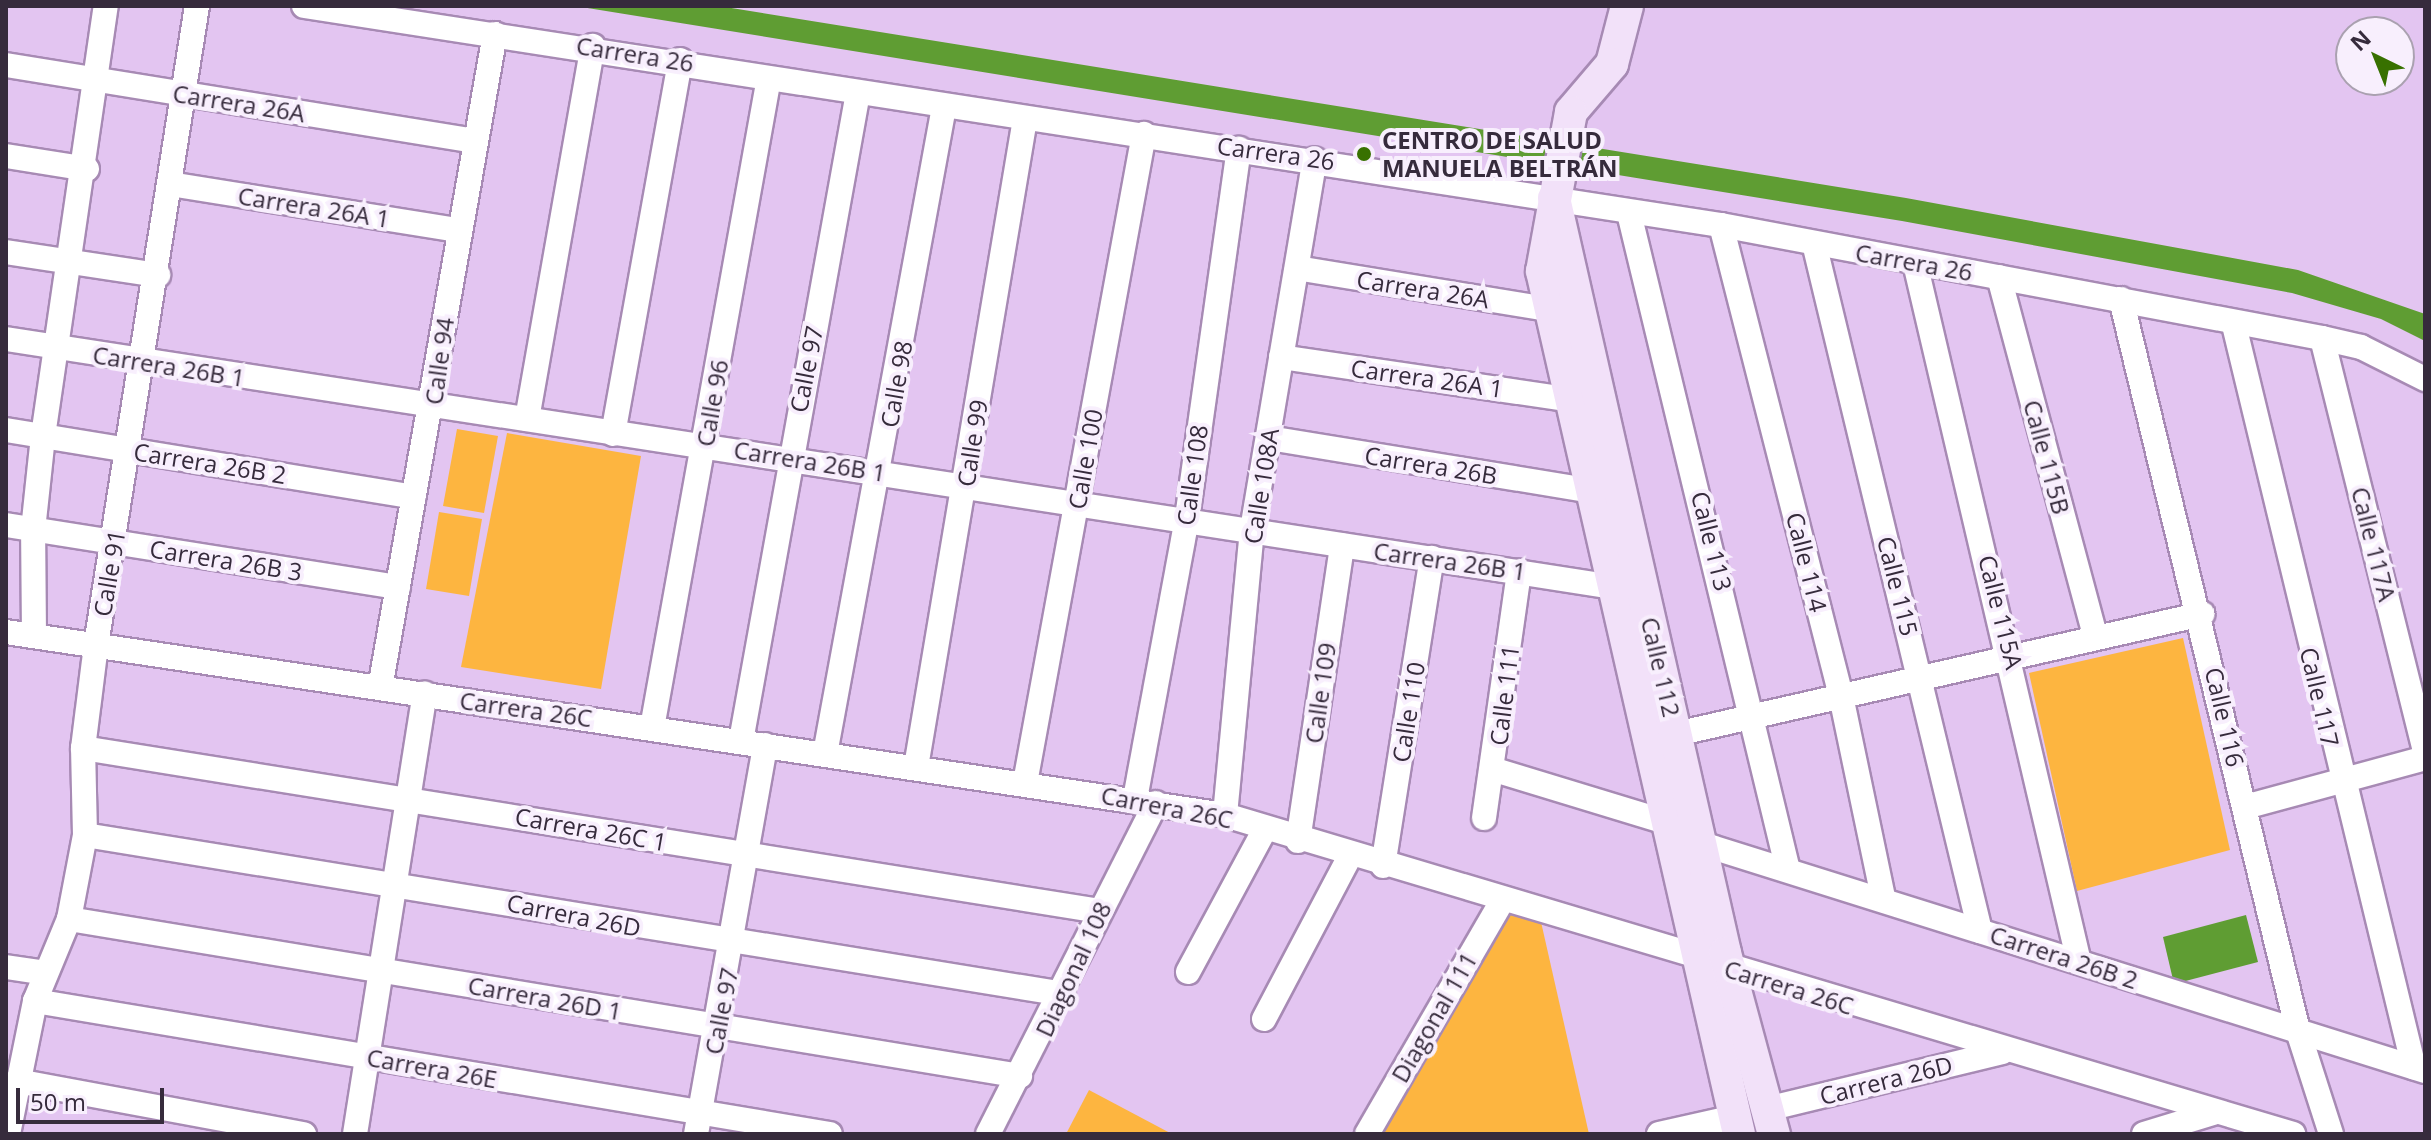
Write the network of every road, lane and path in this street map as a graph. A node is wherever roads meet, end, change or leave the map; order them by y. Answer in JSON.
{"nodes":[{"id":1,"x":106,"y":6,"type":"edge"},
{"id":2,"x":197,"y":6,"type":"edge"},
{"id":3,"x":304,"y":6,"type":"edge"},
{"id":4,"x":1627,"y":6,"type":"edge"},
{"id":5,"x":495,"y":34,"type":"junction"},
{"id":6,"x":593,"y":46,"type":"junction"},
{"id":7,"x":680,"y":60,"type":"junction"},
{"id":8,"x":6,"y":65,"type":"edge"},
{"id":9,"x":94,"y":78,"type":"junction"},
{"id":10,"x":769,"y":78,"type":"junction"},
{"id":11,"x":858,"y":93,"type":"junction"},
{"id":12,"x":186,"y":95,"type":"junction"},
{"id":13,"x":944,"y":107,"type":"junction"},
{"id":14,"x":1025,"y":119,"type":"junction"},
{"id":15,"x":1144,"y":134,"type":"junction"},
{"id":16,"x":473,"y":141,"type":"junction"},
{"id":17,"x":1239,"y":149,"type":"junction"},
{"id":18,"x":6,"y":156,"type":"edge"},
{"id":19,"x":1315,"y":159,"type":"junction"},
{"id":20,"x":87,"y":169,"type":"junction"},
{"id":21,"x":170,"y":184,"type":"junction"},
{"id":22,"x":1555,"y":192,"type":"junction"},
{"id":23,"x":1629,"y":213,"type":"junction"},
{"id":24,"x":1721,"y":225,"type":"junction"},
{"id":25,"x":457,"y":230,"type":"junction"},
{"id":26,"x":1814,"y":243,"type":"junction"},
{"id":27,"x":6,"y":252,"type":"edge"},
{"id":28,"x":66,"y":261,"type":"junction"},
{"id":29,"x":1915,"y":263,"type":"junction"},
{"id":30,"x":1297,"y":268,"type":"junction"},
{"id":31,"x":158,"y":275,"type":"junction"},
{"id":32,"x":1999,"y":277,"type":"junction"},
{"id":33,"x":2121,"y":299,"type":"junction"},
{"id":34,"x":1548,"y":309,"type":"junction"},
{"id":35,"x":2234,"y":325,"type":"junction"},
{"id":36,"x":2322,"y":338,"type":"junction"},
{"id":37,"x":6,"y":339,"type":"edge"},
{"id":38,"x":59,"y":348,"type":"junction"},
{"id":39,"x":1281,"y":357,"type":"junction"},
{"id":40,"x":142,"y":361,"type":"junction"},
{"id":41,"x":2424,"y":383,"type":"edge"},
{"id":42,"x":1572,"y":400,"type":"junction"},
{"id":43,"x":433,"y":409,"type":"junction"},
{"id":44,"x":527,"y":419,"type":"junction"},
{"id":45,"x":6,"y":430,"type":"edge"},
{"id":46,"x":613,"y":434,"type":"junction"},
{"id":47,"x":43,"y":436,"type":"junction"},
{"id":48,"x":1269,"y":438,"type":"junction"},
{"id":49,"x":704,"y":445,"type":"junction"},
{"id":50,"x":130,"y":450,"type":"junction"},
{"id":51,"x":789,"y":459,"type":"junction"},
{"id":52,"x":881,"y":472,"type":"junction"},
{"id":53,"x":965,"y":485,"type":"junction"},
{"id":54,"x":1592,"y":491,"type":"junction"},
{"id":55,"x":414,"y":497,"type":"junction"},
{"id":56,"x":1077,"y":501,"type":"junction"},
{"id":57,"x":1187,"y":518,"type":"junction"},
{"id":58,"x":6,"y":525,"type":"edge"},
{"id":59,"x":33,"y":530,"type":"junction"},
{"id":60,"x":1252,"y":530,"type":"junction"},
{"id":61,"x":116,"y":543,"type":"junction"},
{"id":62,"x":1342,"y":545,"type":"junction"},
{"id":63,"x":1432,"y":558,"type":"junction"},
{"id":64,"x":1519,"y":571,"type":"junction"},
{"id":65,"x":398,"y":587,"type":"junction"},
{"id":66,"x":1614,"y":587,"type":"junction"},
{"id":67,"x":2202,"y":614,"type":"junction"},
{"id":68,"x":6,"y":632,"type":"edge"},
{"id":69,"x":34,"y":636,"type":"junction"},
{"id":70,"x":2095,"y":636,"type":"junction"},
{"id":71,"x":96,"y":645,"type":"junction"},
{"id":72,"x":2012,"y":656,"type":"junction"},
{"id":73,"x":1921,"y":677,"type":"junction"},
{"id":74,"x":380,"y":688,"type":"junction"},
{"id":75,"x":425,"y":694,"type":"junction"},
{"id":76,"x":1841,"y":696,"type":"junction"},
{"id":77,"x":1756,"y":715,"type":"junction"},
{"id":78,"x":652,"y":728,"type":"junction"},
{"id":79,"x":1676,"y":734,"type":"junction"},
{"id":80,"x":753,"y":743,"type":"junction"},
{"id":81,"x":83,"y":748,"type":"junction"},
{"id":82,"x":2425,"y":751,"type":"edge"},
{"id":83,"x":825,"y":754,"type":"junction"},
{"id":84,"x":2425,"y":758,"type":"edge"},
{"id":85,"x":916,"y":767,"type":"junction"},
{"id":86,"x":1495,"y":770,"type":"junction"},
{"id":87,"x":2340,"y":782,"type":"junction"},
{"id":88,"x":1025,"y":783,"type":"junction"},
{"id":89,"x":412,"y":797,"type":"junction"},
{"id":90,"x":1146,"y":801,"type":"junction"},
{"id":91,"x":2245,"y":807,"type":"junction"},
{"id":92,"x":1225,"y":815,"type":"junction"},
{"id":93,"x":1484,"y":818,"type":"dead end"},
{"id":94,"x":1663,"y":821,"type":"junction"},
{"id":95,"x":1265,"y":829,"type":"junction"},
{"id":96,"x":85,"y":835,"type":"junction"},
{"id":97,"x":1298,"y":841,"type":"junction"},
{"id":98,"x":1702,"y":844,"type":"junction"},
{"id":99,"x":1350,"y":856,"type":"junction"},
{"id":100,"x":743,"y":857,"type":"junction"},
{"id":101,"x":1383,"y":866,"type":"junction"},
{"id":102,"x":1788,"y":870,"type":"junction"},
{"id":103,"x":399,"y":882,"type":"junction"},
{"id":104,"x":1502,"y":901,"type":"junction"},
{"id":105,"x":1884,"y":901,"type":"junction"},
{"id":106,"x":1099,"y":911,"type":"junction"},
{"id":107,"x":69,"y":919,"type":"junction"},
{"id":108,"x":1980,"y":931,"type":"junction"},
{"id":109,"x":733,"y":945,"type":"junction"},
{"id":110,"x":1698,"y":959,"type":"junction"},
{"id":111,"x":2079,"y":962,"type":"junction"},
{"id":112,"x":6,"y":967,"type":"edge"},
{"id":113,"x":1729,"y":969,"type":"junction"},
{"id":114,"x":384,"y":970,"type":"junction"},
{"id":115,"x":1188,"y":972,"type":"dead end"},
{"id":116,"x":46,"y":973,"type":"junction"},
{"id":117,"x":1063,"y":994,"type":"junction"},
{"id":118,"x":35,"y":1001,"type":"junction"},
{"id":119,"x":1264,"y":1019,"type":"dead end"},
{"id":120,"x":718,"y":1028,"type":"junction"},
{"id":121,"x":2298,"y":1031,"type":"junction"},
{"id":122,"x":2005,"y":1051,"type":"junction"},
{"id":123,"x":370,"y":1057,"type":"junction"},
{"id":124,"x":2420,"y":1070,"type":"edge"},
{"id":125,"x":1020,"y":1076,"type":"junction"},
{"id":126,"x":17,"y":1081,"type":"junction"},
{"id":127,"x":2213,"y":1113,"type":"junction"},
{"id":128,"x":1770,"y":1121,"type":"edge"},
{"id":129,"x":698,"y":1124,"type":"edge"},
{"id":130,"x":1737,"y":1125,"type":"edge"},
{"id":131,"x":8,"y":1134,"type":"edge"},
{"id":132,"x":304,"y":1134,"type":"edge"},
{"id":133,"x":355,"y":1134,"type":"edge"},
{"id":134,"x":830,"y":1134,"type":"edge"},
{"id":135,"x":988,"y":1134,"type":"edge"},
{"id":136,"x":1367,"y":1134,"type":"edge"},
{"id":137,"x":1659,"y":1134,"type":"edge"},
{"id":138,"x":2144,"y":1134,"type":"edge"},
{"id":139,"x":2293,"y":1134,"type":"edge"},
{"id":140,"x":2331,"y":1134,"type":"edge"}],
"edges":[{"from":1,"to":9,"type":"street"},
{"from":2,"to":12,"type":"street","name":"Calle 91"},
{"from":3,"to":5,"type":"street","name":"Carrera 26"},
{"from":4,"to":22,"type":"street","name":"Calle 112"},
{"from":5,"to":6,"type":"street","name":"Carrera 26"},
{"from":5,"to":16,"type":"street","name":"Calle 94"},
{"from":6,"to":7,"type":"street","name":"Carrera 26"},
{"from":6,"to":44,"type":"street"},
{"from":7,"to":10,"type":"street","name":"Carrera 26"},
{"from":7,"to":46,"type":"street"},
{"from":8,"to":9,"type":"street","name":"Carrera 26A"},
{"from":9,"to":12,"type":"street","name":"Carrera 26A"},
{"from":9,"to":20,"type":"street"},
{"from":10,"to":11,"type":"street","name":"Carrera 26"},
{"from":10,"to":49,"type":"street","name":"Calle 96"},
{"from":11,"to":13,"type":"street","name":"Carrera 26"},
{"from":11,"to":51,"type":"street","name":"Calle 97"},
{"from":12,"to":16,"type":"street","name":"Carrera 26A"},
{"from":12,"to":21,"type":"street","name":"Calle 91"},
{"from":13,"to":14,"type":"street","name":"Carrera 26"},
{"from":13,"to":52,"type":"street","name":"Calle 98"},
{"from":14,"to":15,"type":"street","name":"Carrera 26"},
{"from":14,"to":53,"type":"street","name":"Calle 99"},
{"from":15,"to":17,"type":"street","name":"Carrera 26"},
{"from":15,"to":56,"type":"street","name":"Calle 100"},
{"from":16,"to":25,"type":"street","name":"Calle 94"},
{"from":17,"to":19,"type":"street","name":"Carrera 26"},
{"from":17,"to":57,"type":"street","name":"Calle 108"},
{"from":18,"to":20,"type":"street"},
{"from":19,"to":22,"type":"street","name":"Carrera 26"},
{"from":19,"to":30,"type":"street","name":"Calle 108A"},
{"from":20,"to":28,"type":"street"},
{"from":21,"to":25,"type":"street","name":"Carrera 26A 1"},
{"from":21,"to":31,"type":"street","name":"Calle 91"},
{"from":22,"to":23,"type":"street","name":"Carrera 26"},
{"from":22,"to":34,"type":"street","name":"Calle 112"},
{"from":22,"to":79,"type":"street","name":"Calle 112"},
{"from":23,"to":24,"type":"street","name":"Carrera 26"},
{"from":23,"to":77,"type":"street","name":"Calle 113"},
{"from":24,"to":26,"type":"street","name":"Carrera 26"},
{"from":24,"to":76,"type":"street","name":"Calle 114"},
{"from":25,"to":43,"type":"street","name":"Calle 94"},
{"from":26,"to":29,"type":"street","name":"Carrera 26"},
{"from":26,"to":73,"type":"street","name":"Calle 115"},
{"from":27,"to":28,"type":"street"},
{"from":28,"to":31,"type":"street"},
{"from":28,"to":38,"type":"street"},
{"from":29,"to":32,"type":"street","name":"Carrera 26"},
{"from":29,"to":72,"type":"street","name":"Calle 115A"},
{"from":30,"to":34,"type":"street","name":"Carrera 26A"},
{"from":30,"to":39,"type":"street","name":"Calle 108A"},
{"from":31,"to":40,"type":"street","name":"Calle 91"},
{"from":32,"to":33,"type":"street","name":"Carrera 26"},
{"from":32,"to":70,"type":"street","name":"Calle 115B"},
{"from":33,"to":35,"type":"street","name":"Carrera 26"},
{"from":33,"to":67,"type":"street","name":"Calle 116"},
{"from":34,"to":42,"type":"street","name":"Calle 112"},
{"from":35,"to":36,"type":"street","name":"Carrera 26"},
{"from":35,"to":87,"type":"street","name":"Calle 117"},
{"from":36,"to":41,"type":"street","name":"Carrera 26"},
{"from":36,"to":82,"type":"street","name":"Calle 117A"},
{"from":37,"to":38,"type":"street","name":"Carrera 26B 1"},
{"from":38,"to":40,"type":"street","name":"Carrera 26B 1"},
{"from":38,"to":47,"type":"street"},
{"from":39,"to":42,"type":"street","name":"Carrera 26A 1"},
{"from":39,"to":48,"type":"street","name":"Calle 108A"},
{"from":40,"to":43,"type":"street","name":"Carrera 26B 1"},
{"from":40,"to":50,"type":"street","name":"Calle 91"},
{"from":42,"to":54,"type":"street","name":"Calle 112"},
{"from":43,"to":44,"type":"street","name":"Carrera 26B 1"},
{"from":43,"to":55,"type":"street","name":"Calle 94"},
{"from":44,"to":46,"type":"street","name":"Carrera 26B 1"},
{"from":45,"to":47,"type":"street","name":"Carrera 26B 2"},
{"from":46,"to":49,"type":"street","name":"Carrera 26B 1"},
{"from":47,"to":50,"type":"street","name":"Carrera 26B 2"},
{"from":47,"to":59,"type":"street"},
{"from":48,"to":54,"type":"street","name":"Carrera 26B"},
{"from":48,"to":60,"type":"street","name":"Calle 108A"},
{"from":49,"to":51,"type":"street","name":"Carrera 26B 1"},
{"from":49,"to":78,"type":"street","name":"Calle 96"},
{"from":50,"to":55,"type":"street","name":"Carrera 26B 2"},
{"from":50,"to":61,"type":"street","name":"Calle 91"},
{"from":51,"to":52,"type":"street","name":"Carrera 26B 1"},
{"from":51,"to":80,"type":"street","name":"Calle 97"},
{"from":52,"to":53,"type":"street","name":"Carrera 26B 1"},
{"from":52,"to":83,"type":"street","name":"Calle 98"},
{"from":53,"to":56,"type":"street","name":"Carrera 26B 1"},
{"from":53,"to":85,"type":"street","name":"Calle 99"},
{"from":54,"to":66,"type":"street","name":"Calle 112"},
{"from":55,"to":65,"type":"street","name":"Calle 94"},
{"from":56,"to":57,"type":"street","name":"Carrera 26B 1"},
{"from":56,"to":88,"type":"street","name":"Calle 100"},
{"from":57,"to":60,"type":"street","name":"Carrera 26B 1"},
{"from":57,"to":90,"type":"street","name":"Calle 108"},
{"from":58,"to":59,"type":"street","name":"Carrera 26B 3"},
{"from":59,"to":61,"type":"street","name":"Carrera 26B 3"},
{"from":59,"to":69,"type":"street"},
{"from":60,"to":62,"type":"street","name":"Carrera 26B 1"},
{"from":60,"to":92,"type":"street","name":"Calle 108A"},
{"from":61,"to":65,"type":"street","name":"Carrera 26B 3"},
{"from":61,"to":71,"type":"street","name":"Calle 91"},
{"from":62,"to":63,"type":"street","name":"Carrera 26B 1"},
{"from":62,"to":97,"type":"street","name":"Calle 109"},
{"from":63,"to":64,"type":"street","name":"Carrera 26B 1"},
{"from":63,"to":101,"type":"street","name":"Calle 110"},
{"from":64,"to":66,"type":"street","name":"Carrera 26B 1"},
{"from":64,"to":86,"type":"street","name":"Calle 111"},
{"from":65,"to":74,"type":"street","name":"Calle 94"},
{"from":66,"to":94,"type":"street","name":"Calle 112"},
{"from":67,"to":70,"type":"street"},
{"from":67,"to":91,"type":"street","name":"Calle 116"},
{"from":68,"to":69,"type":"street","name":"Carrera 26C"},
{"from":69,"to":71,"type":"street","name":"Carrera 26C"},
{"from":70,"to":72,"type":"street"},
{"from":71,"to":74,"type":"street","name":"Carrera 26C"},
{"from":71,"to":81,"type":"street","name":"Calle 91"},
{"from":72,"to":73,"type":"street"},
{"from":72,"to":111,"type":"street","name":"Calle 115A"},
{"from":73,"to":76,"type":"street"},
{"from":73,"to":108,"type":"street","name":"Calle 115"},
{"from":74,"to":75,"type":"street","name":"Carrera 26C"},
{"from":75,"to":78,"type":"street","name":"Carrera 26C"},
{"from":75,"to":89,"type":"street"},
{"from":76,"to":77,"type":"street"},
{"from":76,"to":105,"type":"street","name":"Calle 114"},
{"from":77,"to":79,"type":"street"},
{"from":77,"to":102,"type":"street","name":"Calle 113"},
{"from":78,"to":80,"type":"street","name":"Carrera 26C"},
{"from":79,"to":98,"type":"street","name":"Calle 112"},
{"from":80,"to":83,"type":"street","name":"Carrera 26C"},
{"from":80,"to":100,"type":"street","name":"Calle 97"},
{"from":81,"to":89,"type":"street","name":"Carrera 26C 1"},
{"from":81,"to":96,"type":"street","name":"Calle 91"},
{"from":83,"to":85,"type":"street","name":"Carrera 26C"},
{"from":84,"to":87,"type":"street"},
{"from":85,"to":88,"type":"street","name":"Carrera 26C"},
{"from":86,"to":93,"type":"street","name":"Calle 111"},
{"from":86,"to":94,"type":"street"},
{"from":87,"to":91,"type":"street"},
{"from":87,"to":124,"type":"street","name":"Calle 117"},
{"from":88,"to":90,"type":"street","name":"Carrera 26C"},
{"from":89,"to":100,"type":"street","name":"Carrera 26C 1"},
{"from":89,"to":103,"type":"street"},
{"from":90,"to":92,"type":"street","name":"Carrera 26C"},
{"from":90,"to":106,"type":"street","name":"Diagonal 108"},
{"from":91,"to":121,"type":"street","name":"Calle 116"},
{"from":92,"to":95,"type":"street","name":"Carrera 26C"},
{"from":94,"to":110,"type":"street","name":"Calle 112"},
{"from":95,"to":97,"type":"street","name":"Carrera 26C"},
{"from":95,"to":115,"type":"street"},
{"from":96,"to":103,"type":"street","name":"Carrera 26D"},
{"from":96,"to":107,"type":"street","name":"Calle 91"},
{"from":97,"to":99,"type":"street","name":"Carrera 26C"},
{"from":98,"to":102,"type":"street","name":"Carrera 26B 2"},
{"from":98,"to":113,"type":"street","name":"Calle 112"},
{"from":99,"to":101,"type":"street","name":"Carrera 26C"},
{"from":99,"to":119,"type":"street"},
{"from":100,"to":106,"type":"street","name":"Carrera 26C 1"},
{"from":100,"to":109,"type":"street","name":"Calle 97"},
{"from":101,"to":104,"type":"street","name":"Carrera 26C"},
{"from":102,"to":105,"type":"street","name":"Carrera 26B 2"},
{"from":103,"to":109,"type":"street","name":"Carrera 26D"},
{"from":103,"to":114,"type":"street"},
{"from":104,"to":110,"type":"street","name":"Carrera 26C"},
{"from":104,"to":136,"type":"street","name":"Diagonal 111"},
{"from":105,"to":108,"type":"street","name":"Carrera 26B 2"},
{"from":106,"to":117,"type":"street","name":"Diagonal 108"},
{"from":107,"to":114,"type":"street","name":"Carrera 26D 1"},
{"from":107,"to":116,"type":"street","name":"Calle 91"},
{"from":108,"to":111,"type":"street","name":"Carrera 26B 2"},
{"from":109,"to":117,"type":"street","name":"Carrera 26D"},
{"from":109,"to":120,"type":"street","name":"Calle 97"},
{"from":110,"to":113,"type":"street","name":"Carrera 26C"},
{"from":110,"to":130,"type":"street","name":"Calle 112"},
{"from":111,"to":121,"type":"street","name":"Carrera 26B 2"},
{"from":112,"to":116,"type":"street"},
{"from":113,"to":122,"type":"street","name":"Carrera 26C"},
{"from":113,"to":128,"type":"street","name":"Calle 112"},
{"from":114,"to":120,"type":"street","name":"Carrera 26D 1"},
{"from":114,"to":123,"type":"street"},
{"from":116,"to":118,"type":"street","name":"Calle 91"},
{"from":117,"to":125,"type":"street","name":"Diagonal 108"},
{"from":118,"to":123,"type":"street","name":"Carrera 26E"},
{"from":118,"to":126,"type":"street","name":"Calle 91"},
{"from":120,"to":125,"type":"street","name":"Carrera 26D 1"},
{"from":120,"to":129,"type":"street","name":"Calle 97"},
{"from":121,"to":124,"type":"street","name":"Carrera 26B 2"},
{"from":121,"to":140,"type":"street","name":"Calle 116"},
{"from":122,"to":127,"type":"street","name":"Carrera 26C"},
{"from":122,"to":128,"type":"street","name":"Carrera 26D"},
{"from":123,"to":129,"type":"street","name":"Carrera 26E"},
{"from":123,"to":133,"type":"street"},
{"from":125,"to":135,"type":"street","name":"Diagonal 108"},
{"from":126,"to":131,"type":"street","name":"Calle 91"},
{"from":126,"to":132,"type":"street"},
{"from":127,"to":138,"type":"street"},
{"from":127,"to":139,"type":"street","name":"Carrera 26C"},
{"from":129,"to":134,"type":"street","name":"Carrera 26E"},
{"from":130,"to":137,"type":"street"}]}
